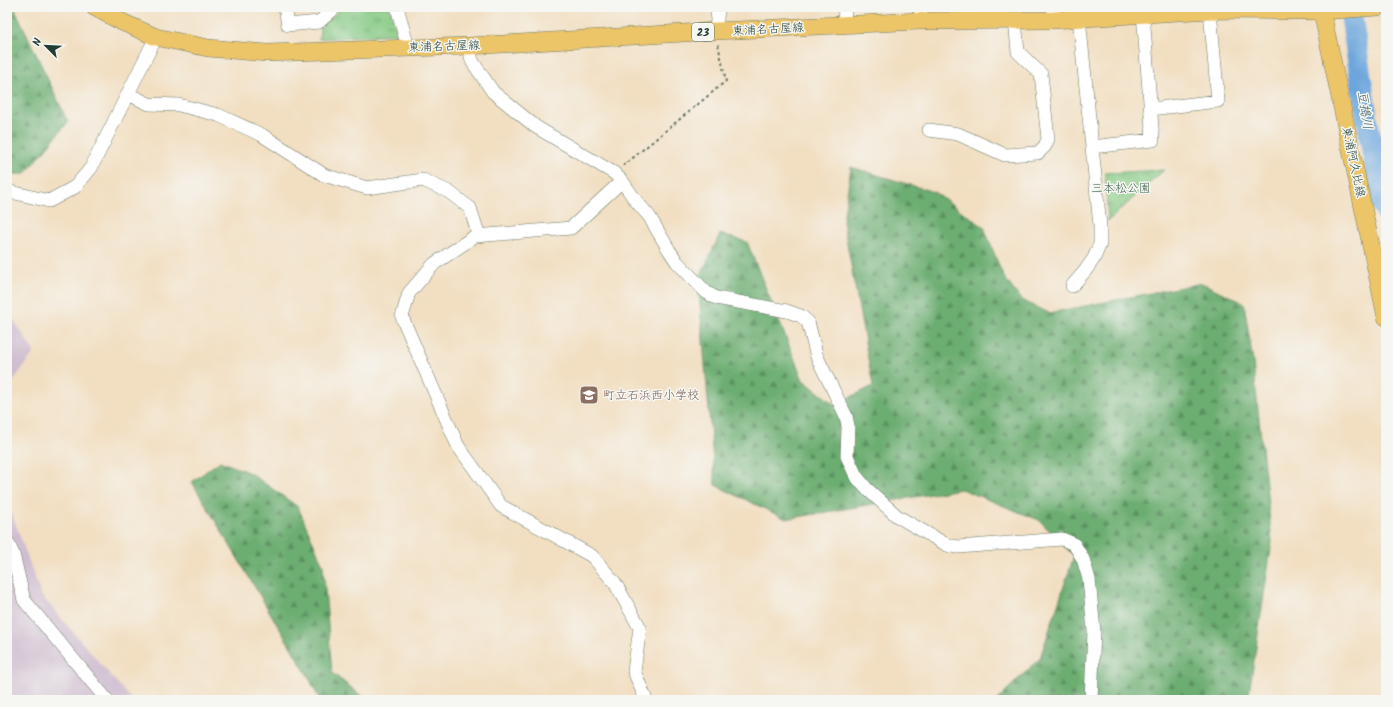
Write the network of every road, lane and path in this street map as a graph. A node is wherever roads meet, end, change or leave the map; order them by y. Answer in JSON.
{"nodes":[{"id":1,"x":94,"y":7,"type":"edge"},
{"id":2,"x":285,"y":7,"type":"edge"},
{"id":3,"x":336,"y":7,"type":"edge"},
{"id":4,"x":397,"y":7,"type":"edge"},
{"id":5,"x":718,"y":7,"type":"edge"},
{"id":6,"x":845,"y":7,"type":"edge"},
{"id":7,"x":1378,"y":7,"type":"edge"},
{"id":8,"x":1180,"y":9,"type":"edge"},
{"id":9,"x":1321,"y":9,"type":"edge"},
{"id":10,"x":1210,"y":10,"type":"junction"},
{"id":11,"x":920,"y":14,"type":"edge"},
{"id":12,"x":1054,"y":14,"type":"edge"},
{"id":13,"x":1143,"y":14,"type":"junction"},
{"id":14,"x":1079,"y":18,"type":"junction"},
{"id":15,"x":1015,"y":20,"type":"junction"},
{"id":16,"x":844,"y":25,"type":"junction"},
{"id":17,"x":716,"y":31,"type":"junction"},
{"id":18,"x":156,"y":37,"type":"junction"},
{"id":19,"x":469,"y":46,"type":"junction"},
{"id":20,"x":408,"y":47,"type":"junction"},
{"id":21,"x":128,"y":94,"type":"junction"},
{"id":22,"x":1151,"y":109,"type":"junction"},
{"id":23,"x":929,"y":130,"type":"dead end"},
{"id":24,"x":1092,"y":147,"type":"junction"},
{"id":25,"x":618,"y":177,"type":"junction"},
{"id":26,"x":7,"y":191,"type":"edge"},
{"id":27,"x":479,"y":236,"type":"junction"},
{"id":28,"x":1072,"y":286,"type":"dead end"},
{"id":29,"x":1386,"y":317,"type":"edge"},
{"id":30,"x":7,"y":541,"type":"edge"},
{"id":31,"x":107,"y":700,"type":"edge"},
{"id":32,"x":646,"y":700,"type":"edge"},
{"id":33,"x":1090,"y":700,"type":"edge"}],
"edges":[{"from":1,"to":18,"type":"main road","name":"東浦名古屋線","number":"23"},
{"from":2,"to":3,"type":"street"},
{"from":4,"to":20,"type":"street"},
{"from":5,"to":17,"type":"street"},
{"from":6,"to":16,"type":"street"},
{"from":7,"to":9,"type":"main road","name":"東浦名古屋線","number":"23"},
{"from":8,"to":10,"type":"main road","name":"東浦名古屋線","number":"23"},
{"from":8,"to":13,"type":"main road","name":"東浦名古屋線","number":"23"},
{"from":9,"to":10,"type":"main road","name":"東浦名古屋線","number":"23"},
{"from":9,"to":29,"type":"main road","name":"東浦阿久比線"},
{"from":10,"to":22,"type":"street"},
{"from":11,"to":15,"type":"main road","name":"東浦名古屋線","number":"23"},
{"from":11,"to":16,"type":"main road","name":"東浦名古屋線","number":"23"},
{"from":12,"to":14,"type":"main road","name":"東浦名古屋線","number":"23"},
{"from":12,"to":15,"type":"main road","name":"東浦名古屋線","number":"23"},
{"from":13,"to":14,"type":"main road","name":"東浦名古屋線","number":"23"},
{"from":13,"to":22,"type":"street"},
{"from":14,"to":24,"type":"street"},
{"from":15,"to":23,"type":"street"},
{"from":16,"to":17,"type":"main road","name":"東浦名古屋線","number":"23"},
{"from":17,"to":19,"type":"main road","name":"東浦名古屋線","number":"23"},
{"from":17,"to":25,"type":"path"},
{"from":18,"to":20,"type":"main road","name":"東浦名古屋線","number":"23"},
{"from":18,"to":21,"type":"street"},
{"from":19,"to":20,"type":"main road","name":"東浦名古屋線","number":"23"},
{"from":19,"to":25,"type":"street"},
{"from":21,"to":26,"type":"street"},
{"from":21,"to":27,"type":"street"},
{"from":22,"to":24,"type":"street"},
{"from":24,"to":28,"type":"street"},
{"from":25,"to":27,"type":"street"},
{"from":25,"to":33,"type":"street"},
{"from":27,"to":32,"type":"street"},
{"from":30,"to":31,"type":"street"}]}
